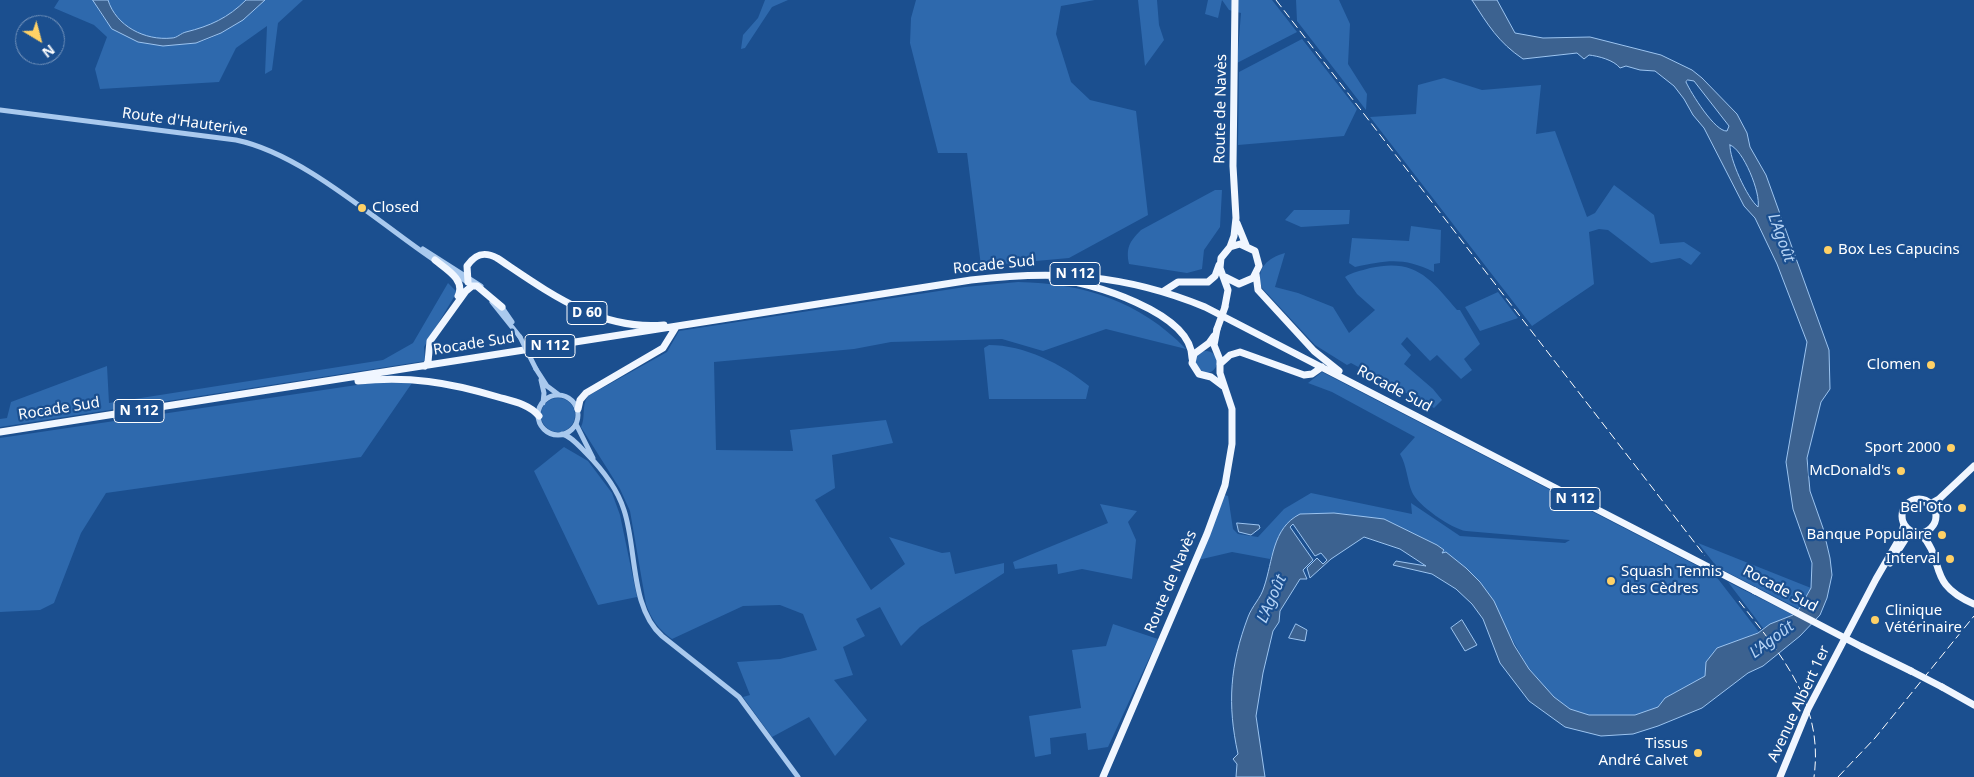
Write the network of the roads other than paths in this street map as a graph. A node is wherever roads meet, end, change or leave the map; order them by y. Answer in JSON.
{"nodes":[{"id":1,"x":1235,"y":0,"type":"edge"},
{"id":2,"x":0,"y":110,"type":"edge"},
{"id":3,"x":1236,"y":218,"type":"junction"},
{"id":4,"x":401,"y":236,"type":"junction"},
{"id":5,"x":1246,"y":245,"type":"junction"},
{"id":6,"x":1230,"y":247,"type":"junction"},
{"id":7,"x":435,"y":260,"type":"junction"},
{"id":8,"x":1220,"y":263,"type":"junction"},
{"id":9,"x":467,"y":266,"type":"junction"},
{"id":10,"x":457,"y":270,"type":"junction"},
{"id":11,"x":1256,"y":274,"type":"junction"},
{"id":12,"x":1225,"y":278,"type":"junction"},
{"id":13,"x":984,"y":279,"type":"junction"},
{"id":14,"x":469,"y":281,"type":"junction"},
{"id":15,"x":1239,"y":284,"type":"junction"},
{"id":16,"x":1164,"y":292,"type":"junction"},
{"id":17,"x":453,"y":306,"type":"junction"},
{"id":18,"x":502,"y":307,"type":"junction"},
{"id":19,"x":1225,"y":307,"type":"junction"},
{"id":20,"x":737,"y":317,"type":"junction"},
{"id":21,"x":676,"y":327,"type":"junction"},
{"id":22,"x":1217,"y":330,"type":"junction"},
{"id":23,"x":520,"y":337,"type":"junction"},
{"id":24,"x":1204,"y":348,"type":"junction"},
{"id":25,"x":1216,"y":352,"type":"junction"},
{"id":26,"x":1192,"y":358,"type":"junction"},
{"id":27,"x":1220,"y":365,"type":"junction"},
{"id":28,"x":425,"y":366,"type":"junction"},
{"id":29,"x":1322,"y":367,"type":"junction"},
{"id":30,"x":1208,"y":376,"type":"junction"},
{"id":31,"x":540,"y":377,"type":"junction"},
{"id":32,"x":297,"y":386,"type":"junction"},
{"id":33,"x":1227,"y":390,"type":"junction"},
{"id":34,"x":559,"y":395,"type":"junction"},
{"id":35,"x":1388,"y":401,"type":"junction"},
{"id":36,"x":542,"y":403,"type":"junction"},
{"id":37,"x":578,"y":410,"type":"junction"},
{"id":38,"x":539,"y":416,"type":"junction"},
{"id":39,"x":576,"y":424,"type":"junction"},
{"id":40,"x":0,"y":432,"type":"edge"},
{"id":41,"x":562,"y":434,"type":"junction"},
{"id":42,"x":596,"y":462,"type":"junction"},
{"id":43,"x":1974,"y":466,"type":"edge"},
{"id":44,"x":1974,"y":472,"type":"edge"},
{"id":45,"x":1930,"y":504,"type":"junction"},
{"id":46,"x":1936,"y":512,"type":"junction"},
{"id":47,"x":1904,"y":524,"type":"junction"},
{"id":48,"x":1931,"y":529,"type":"junction"},
{"id":49,"x":1916,"y":533,"type":"junction"},
{"id":50,"x":1932,"y":552,"type":"junction"},
{"id":51,"x":1867,"y":596,"type":"junction"},
{"id":52,"x":1972,"y":603,"type":"edge"},
{"id":53,"x":1974,"y":707,"type":"edge"},
{"id":54,"x":798,"y":777,"type":"edge"},
{"id":55,"x":1102,"y":777,"type":"edge"},
{"id":56,"x":1780,"y":777,"type":"edge"}],
"edges":[{"from":1,"to":3,"type":"main road","name":"Route de Navès"},
{"from":2,"to":4,"type":"street","name":"Route d'Hauterive"},
{"from":3,"to":5,"type":"main road","name":"Route de Navès"},
{"from":3,"to":6,"type":"main road","name":"Route de Navès"},
{"from":4,"to":7,"type":"street","name":"Route d'Hauterive"},
{"from":4,"to":10,"type":"street","name":"Route d'Hauterive"},
{"from":5,"to":6,"type":"main road"},
{"from":5,"to":11,"type":"main road","name":"Route de Navès"},
{"from":6,"to":8,"type":"main road","name":"Route de Navès"},
{"from":7,"to":14,"type":"street","name":"Route d'Hauterive"},
{"from":7,"to":17,"type":"main road"},
{"from":8,"to":12,"type":"main road","name":"Route de Navès"},
{"from":8,"to":16,"type":"main road"},
{"from":9,"to":10,"type":"main road","number":"D 60"},
{"from":9,"to":14,"type":"main road"},
{"from":9,"to":20,"type":"main road","number":"D 60"},
{"from":10,"to":14,"type":"street","name":"Route d'Hauterive"},
{"from":11,"to":15,"type":"main road","name":"Route de Navès"},
{"from":11,"to":35,"type":"main road"},
{"from":12,"to":15,"type":"main road"},
{"from":12,"to":19,"type":"main road","name":"Route de Navès"},
{"from":13,"to":16,"type":"main road","name":"Rocade Sud","number":"N 112"},
{"from":13,"to":20,"type":"main road","name":"Rocade Sud","number":"N 112"},
{"from":13,"to":26,"type":"main road"},
{"from":14,"to":17,"type":"main road"},
{"from":14,"to":18,"type":"main road"},
{"from":14,"to":18,"type":"street","name":"Route d'Hauterive"},
{"from":14,"to":23,"type":"street","name":"Route d'Hauterive"},
{"from":15,"to":19,"type":"main road","name":"Route de Navès"},
{"from":16,"to":29,"type":"main road","name":"Rocade Sud","number":"N 112"},
{"from":17,"to":28,"type":"main road"},
{"from":18,"to":23,"type":"street","name":"Route d'Hauterive"},
{"from":19,"to":22,"type":"main road","name":"Route de Navès","bridge":true},
{"from":20,"to":21,"type":"main road","name":"Rocade Sud","number":"N 112"},
{"from":21,"to":28,"type":"main road","name":"Rocade Sud","number":"N 112"},
{"from":21,"to":37,"type":"main road"},
{"from":22,"to":24,"type":"main road","name":"Route de Navès"},
{"from":22,"to":25,"type":"main road","name":"Route de Navès"},
{"from":23,"to":31,"type":"street","name":"Route d'Hauterive","bridge":true},
{"from":24,"to":25,"type":"main road"},
{"from":24,"to":26,"type":"main road","name":"Route de Navès"},
{"from":25,"to":27,"type":"main road","name":"Route de Navès"},
{"from":26,"to":30,"type":"main road"},
{"from":27,"to":29,"type":"main road"},
{"from":27,"to":30,"type":"main road"},
{"from":27,"to":33,"type":"main road","name":"Route de Navès"},
{"from":28,"to":32,"type":"main road","name":"Rocade Sud","number":"N 112"},
{"from":29,"to":35,"type":"main road","name":"Rocade Sud","number":"N 112"},
{"from":30,"to":33,"type":"main road"},
{"from":31,"to":34,"type":"street","name":"Route d'Hauterive"},
{"from":31,"to":36,"type":"street","name":"Route d'Hauterive"},
{"from":32,"to":38,"type":"main road"},
{"from":32,"to":40,"type":"main road","name":"Rocade Sud","number":"N 112"},
{"from":33,"to":55,"type":"main road","name":"Route de Navès"},
{"from":34,"to":36,"type":"street"},
{"from":34,"to":37,"type":"street","name":"Route d'Hauterive"},
{"from":35,"to":53,"type":"main road","name":"Rocade Sud","number":"N 112","bridge":true},
{"from":36,"to":38,"type":"street","name":"Route d'Hauterive"},
{"from":37,"to":39,"type":"street"},
{"from":38,"to":41,"type":"street"},
{"from":39,"to":41,"type":"street"},
{"from":39,"to":42,"type":"street"},
{"from":41,"to":42,"type":"street"},
{"from":42,"to":54,"type":"street"},
{"from":43,"to":45,"type":"main road"},
{"from":44,"to":46,"type":"main road"},
{"from":45,"to":46,"type":"main road"},
{"from":45,"to":47,"type":"main road"},
{"from":46,"to":48,"type":"main road"},
{"from":47,"to":49,"type":"main road"},
{"from":47,"to":51,"type":"main road"},
{"from":48,"to":49,"type":"main road"},
{"from":48,"to":50,"type":"main road"},
{"from":49,"to":50,"type":"main road"},
{"from":49,"to":51,"type":"main road"},
{"from":50,"to":52,"type":"main road"},
{"from":51,"to":56,"type":"main road","name":"Avenue Albert 1er"}]}
